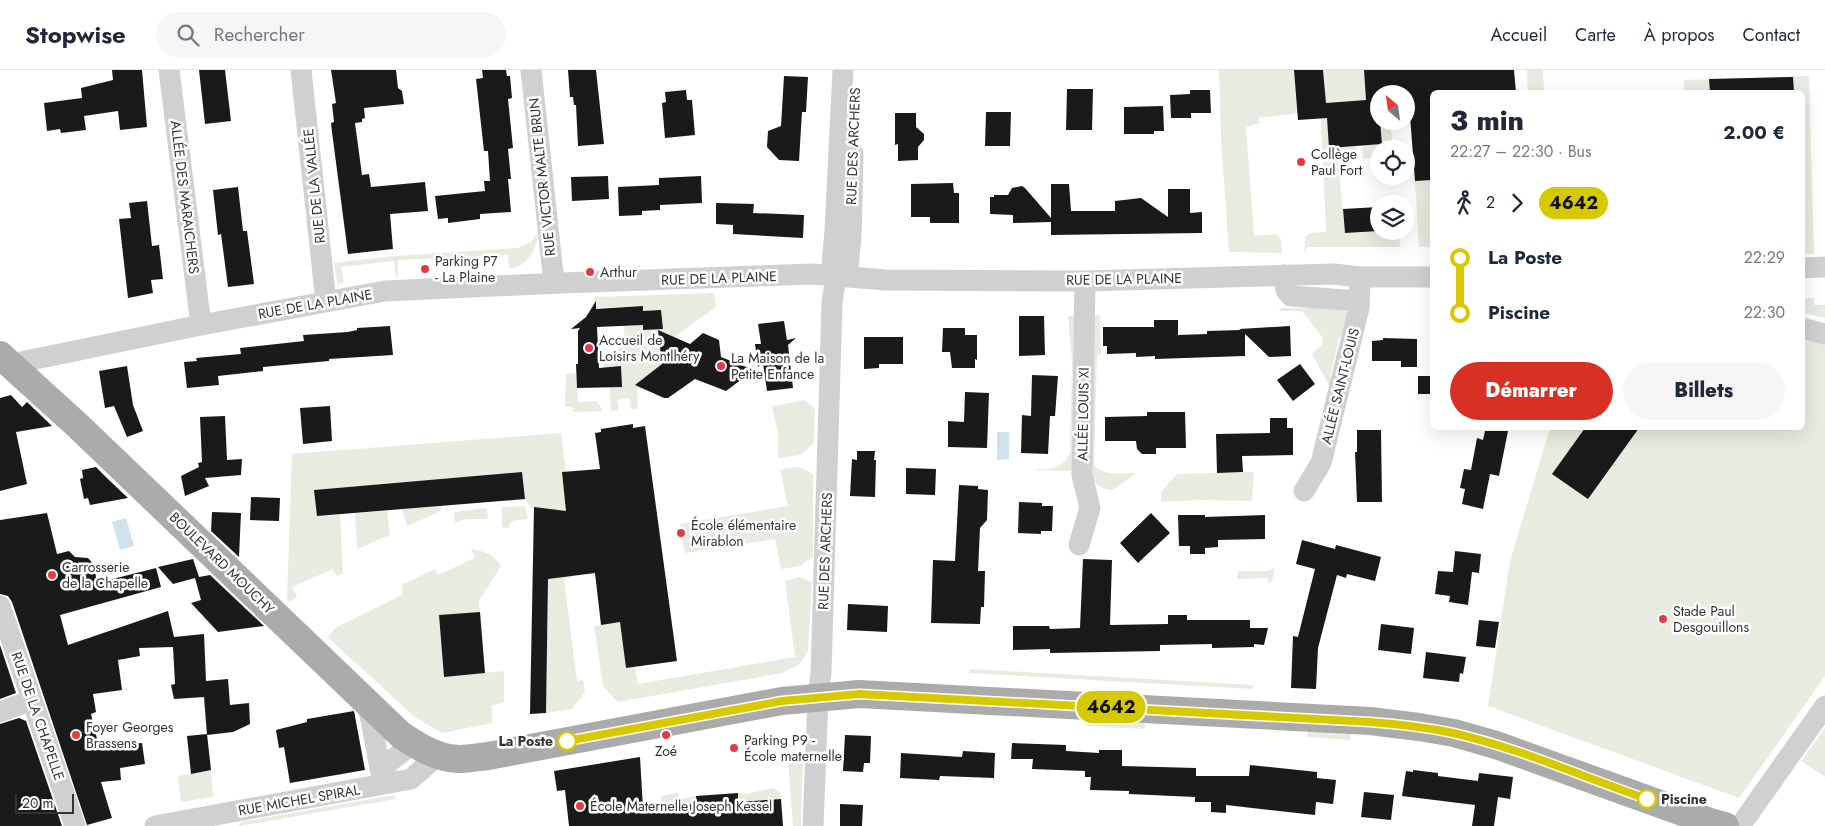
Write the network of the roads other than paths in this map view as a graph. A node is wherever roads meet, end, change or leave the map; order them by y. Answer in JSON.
{"nodes":[{"id":1,"x":169,"y":70,"type":"edge"},
{"id":2,"x":301,"y":70,"type":"edge"},
{"id":3,"x":530,"y":70,"type":"edge"},
{"id":4,"x":843,"y":70,"type":"edge"},
{"id":5,"x":856,"y":70,"type":"edge"},
{"id":6,"x":1805,"y":268,"type":"edge"},
{"id":7,"x":1825,"y":268,"type":"edge"},
{"id":8,"x":1284,"y":275,"type":"junction"},
{"id":9,"x":836,"y":277,"type":"junction"},
{"id":10,"x":1360,"y":277,"type":"junction"},
{"id":11,"x":1430,"y":277,"type":"edge"},
{"id":12,"x":1085,"y":280,"type":"junction"},
{"id":13,"x":554,"y":283,"type":"junction"},
{"id":14,"x":326,"y":302,"type":"junction"},
{"id":15,"x":1359,"y":302,"type":"junction"},
{"id":16,"x":201,"y":325,"type":"junction"},
{"id":17,"x":1805,"y":329,"type":"edge"},
{"id":18,"x":1825,"y":334,"type":"edge"},
{"id":19,"x":4,"y":361,"type":"edge"},
{"id":20,"x":1304,"y":491,"type":"dead end"},
{"id":21,"x":1078,"y":545,"type":"dead end"},
{"id":22,"x":0,"y":606,"type":"edge"},
{"id":23,"x":818,"y":697,"type":"junction"},
{"id":24,"x":32,"y":700,"type":"junction"},
{"id":25,"x":368,"y":704,"type":"junction"},
{"id":26,"x":1825,"y":706,"type":"edge"},
{"id":27,"x":0,"y":712,"type":"edge"},
{"id":28,"x":414,"y":743,"type":"junction"},
{"id":29,"x":438,"y":755,"type":"junction"},
{"id":30,"x":382,"y":776,"type":"junction"},
{"id":31,"x":1716,"y":825,"type":"edge"},
{"id":32,"x":75,"y":826,"type":"edge"},
{"id":33,"x":155,"y":826,"type":"edge"},
{"id":34,"x":813,"y":826,"type":"edge"},
{"id":35,"x":1740,"y":826,"type":"edge"}],
"edges":[{"from":1,"to":16,"type":"street","name":"ALLÉE DES MARAICHERS"},
{"from":2,"to":14,"type":"street","name":"RUE DE LA VALLÉE"},
{"from":3,"to":13,"type":"street","name":"RUE VICTOR MALTE BRUN"},
{"from":4,"to":9,"type":"street","name":"RUE DES ARCHERS"},
{"from":5,"to":9,"type":"street","name":"RUE DES ARCHERS"},
{"from":6,"to":7,"type":"street"},
{"from":8,"to":10,"type":"street","name":"RUE DE LA PLAINE"},
{"from":8,"to":12,"type":"street","name":"RUE DE LA PLAINE"},
{"from":8,"to":15,"type":"street"},
{"from":9,"to":12,"type":"street","name":"RUE DE LA PLAINE"},
{"from":9,"to":13,"type":"street","name":"RUE DE LA PLAINE"},
{"from":9,"to":23,"type":"street","name":"RUE DES ARCHERS"},
{"from":10,"to":11,"type":"street","name":"RUE DE LA PLAINE"},
{"from":10,"to":15,"type":"street","name":"ALLÉE SAINT-LOUIS"},
{"from":12,"to":21,"type":"street","name":"ALLÉE LOUIS XI"},
{"from":13,"to":14,"type":"street","name":"RUE DE LA PLAINE"},
{"from":14,"to":16,"type":"street","name":"RUE DE LA PLAINE"},
{"from":15,"to":20,"type":"street","name":"ALLÉE SAINT-LOUIS"},
{"from":16,"to":19,"type":"street","name":"RUE DE LA PLAINE"},
{"from":17,"to":18,"type":"street"},
{"from":19,"to":25,"type":"main road","name":"BOULEVARD MOUCHY"},
{"from":22,"to":24,"type":"street","name":"RUE DE LA CHAPELLE"},
{"from":23,"to":29,"type":"main road","name":"BOULEVARD MOUCHY"},
{"from":23,"to":31,"type":"main road","name":"BOULEVARD MOUCHY"},
{"from":23,"to":34,"type":"street","name":"RUE DES ARCHERS"},
{"from":24,"to":27,"type":"street"},
{"from":24,"to":32,"type":"street","name":"RUE DE LA CHAPELLE"},
{"from":25,"to":28,"type":"main road","name":"BOULEVARD MOUCHY"},
{"from":25,"to":30,"type":"street"},
{"from":26,"to":35,"type":"street"},
{"from":28,"to":29,"type":"main road","name":"BOULEVARD MOUCHY"},
{"from":28,"to":30,"type":"street"},
{"from":29,"to":30,"type":"street","name":"RUE MICHEL SPIRAL"},
{"from":30,"to":33,"type":"street","name":"RUE MICHEL SPIRAL"}]}
